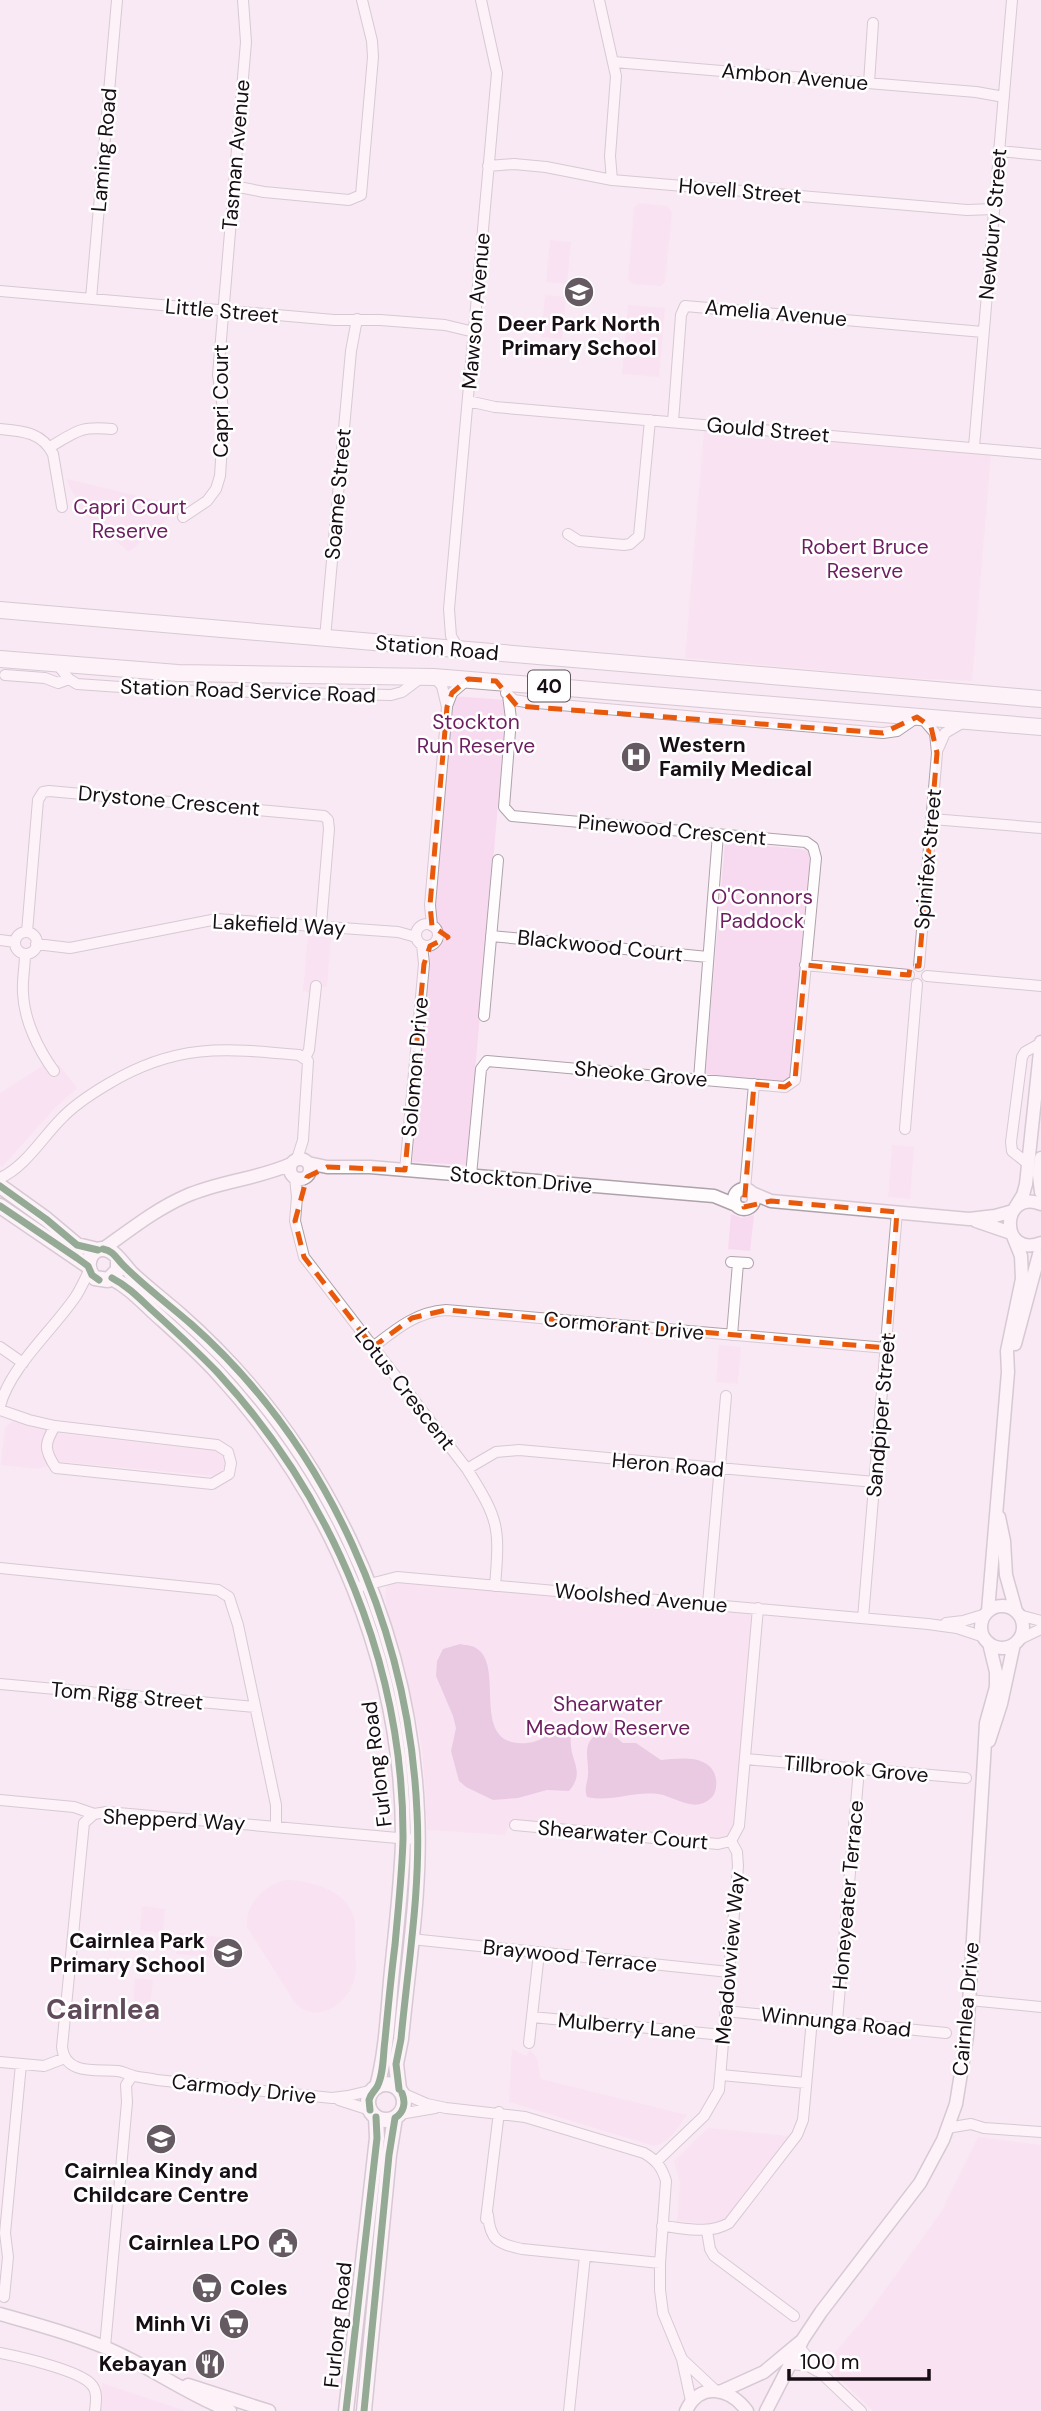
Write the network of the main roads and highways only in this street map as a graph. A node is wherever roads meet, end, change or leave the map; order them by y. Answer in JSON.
{"nodes":[{"id":1,"x":0,"y":610,"type":"edge"},
{"id":2,"x":3,"y":667,"type":"edge"},
{"id":3,"x":1041,"y":690,"type":"edge"},
{"id":4,"x":995,"y":696,"type":"junction"},
{"id":5,"x":1041,"y":699,"type":"edge"},
{"id":6,"x":1041,"y":727,"type":"edge"},
{"id":7,"x":0,"y":1186,"type":"edge"},
{"id":8,"x":0,"y":1206,"type":"edge"},
{"id":9,"x":109,"y":1254,"type":"junction"},
{"id":10,"x":97,"y":1274,"type":"junction"},
{"id":11,"x":375,"y":2089,"type":"junction"},
{"id":12,"x":400,"y":2091,"type":"junction"},
{"id":13,"x":373,"y":2113,"type":"junction"},
{"id":14,"x":398,"y":2116,"type":"junction"},
{"id":15,"x":383,"y":2210,"type":"junction"},
{"id":16,"x":367,"y":2223,"type":"junction"},
{"id":17,"x":346,"y":2411,"type":"edge"},
{"id":18,"x":365,"y":2411,"type":"edge"}],
"edges":[{"from":1,"to":4,"type":"main road","name":"Station Road","number":"40"},
{"from":2,"to":6,"type":"main road","name":"Station Road","number":"40"},
{"from":3,"to":4,"type":"main road"},
{"from":4,"to":5,"type":"main road","name":"Station Road","number":"40"},
{"from":7,"to":9,"type":"main road","name":"Furlong Road"},
{"from":8,"to":10,"type":"main road","name":"Furlong Road"},
{"from":9,"to":10,"type":"main road"},
{"from":9,"to":10,"type":"main road"},
{"from":9,"to":12,"type":"main road","name":"Furlong Road"},
{"from":10,"to":11,"type":"main road","name":"Furlong Road"},
{"from":11,"to":12,"type":"main road"},
{"from":11,"to":13,"type":"main road"},
{"from":12,"to":14,"type":"main road"},
{"from":13,"to":14,"type":"main road"},
{"from":13,"to":16,"type":"main road","name":"Furlong Road"},
{"from":14,"to":15,"type":"main road","name":"Furlong Road"},
{"from":15,"to":16,"type":"main road"},
{"from":15,"to":18,"type":"main road","name":"Furlong Road"},
{"from":16,"to":17,"type":"main road","name":"Furlong Road"}]}
